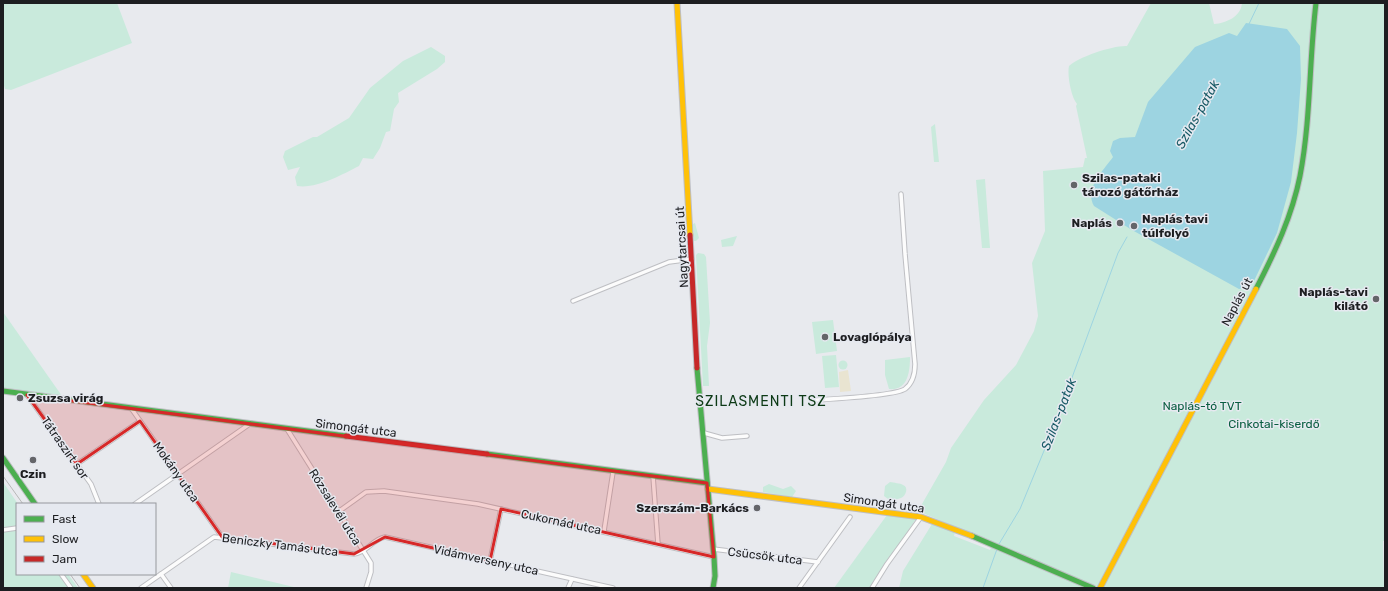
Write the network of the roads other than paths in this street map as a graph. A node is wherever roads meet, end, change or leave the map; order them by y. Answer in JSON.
{"nodes":[{"id":1,"x":677,"y":3,"type":"edge"},
{"id":2,"x":1316,"y":3,"type":"edge"},
{"id":3,"x":901,"y":194,"type":"dead end"},
{"id":4,"x":692,"y":259,"type":"junction"},
{"id":5,"x":573,"y":301,"type":"dead end"},
{"id":6,"x":3,"y":391,"type":"edge"},
{"id":7,"x":27,"y":395,"type":"junction"},
{"id":8,"x":815,"y":400,"type":"dead end"},
{"id":9,"x":131,"y":408,"type":"junction"},
{"id":10,"x":140,"y":421,"type":"junction"},
{"id":11,"x":251,"y":423,"type":"junction"},
{"id":12,"x":287,"y":429,"type":"junction"},
{"id":13,"x":704,"y":432,"type":"junction"},
{"id":14,"x":747,"y":436,"type":"dead end"},
{"id":15,"x":3,"y":458,"type":"edge"},
{"id":16,"x":77,"y":464,"type":"junction"},
{"id":17,"x":613,"y":472,"type":"junction"},
{"id":18,"x":178,"y":475,"type":"junction"},
{"id":19,"x":653,"y":476,"type":"junction"},
{"id":20,"x":707,"y":486,"type":"junction"},
{"id":21,"x":34,"y":503,"type":"edge"},
{"id":22,"x":99,"y":503,"type":"edge"},
{"id":23,"x":136,"y":503,"type":"edge"},
{"id":24,"x":501,"y":508,"type":"junction"},
{"id":25,"x":338,"y":512,"type":"junction"},
{"id":26,"x":850,"y":517,"type":"dead end"},
{"id":27,"x":921,"y":518,"type":"junction"},
{"id":28,"x":16,"y":528,"type":"edge"},
{"id":29,"x":3,"y":530,"type":"edge"},
{"id":30,"x":604,"y":531,"type":"junction"},
{"id":31,"x":222,"y":537,"type":"junction"},
{"id":32,"x":658,"y":544,"type":"junction"},
{"id":33,"x":713,"y":549,"type":"junction"},
{"id":34,"x":363,"y":551,"type":"junction"},
{"id":35,"x":714,"y":557,"type":"junction"},
{"id":36,"x":490,"y":561,"type":"junction"},
{"id":37,"x":818,"y":562,"type":"junction"},
{"id":38,"x":161,"y":574,"type":"junction"},
{"id":39,"x":62,"y":575,"type":"edge"},
{"id":40,"x":84,"y":575,"type":"edge"},
{"id":41,"x":572,"y":578,"type":"junction"},
{"id":42,"x":71,"y":588,"type":"edge"},
{"id":43,"x":93,"y":588,"type":"edge"},
{"id":44,"x":141,"y":588,"type":"edge"},
{"id":45,"x":171,"y":588,"type":"edge"},
{"id":46,"x":366,"y":588,"type":"edge"},
{"id":47,"x":568,"y":588,"type":"edge"},
{"id":48,"x":613,"y":588,"type":"edge"},
{"id":49,"x":713,"y":588,"type":"edge"},
{"id":50,"x":799,"y":588,"type":"edge"},
{"id":51,"x":872,"y":588,"type":"edge"},
{"id":52,"x":1092,"y":588,"type":"edge"},
{"id":53,"x":1100,"y":588,"type":"edge"}],
"edges":[{"from":1,"to":4,"type":"street","name":"Nagytarcsai út"},
{"from":2,"to":53,"type":"street","name":"Naplás út"},
{"from":3,"to":8,"type":"street"},
{"from":4,"to":5,"type":"street"},
{"from":4,"to":13,"type":"street","name":"Nagytarcsai út"},
{"from":6,"to":7,"type":"street","name":"Simongát utca"},
{"from":7,"to":9,"type":"street","name":"Simongát utca"},
{"from":7,"to":16,"type":"street","name":"Tátraszirt sor"},
{"from":9,"to":10,"type":"street","name":"Mokány utca"},
{"from":9,"to":11,"type":"street","name":"Simongát utca"},
{"from":10,"to":16,"type":"street"},
{"from":10,"to":18,"type":"street","name":"Mokány utca"},
{"from":11,"to":12,"type":"street","name":"Simongát utca"},
{"from":11,"to":18,"type":"street"},
{"from":12,"to":17,"type":"street","name":"Simongát utca"},
{"from":12,"to":25,"type":"street","name":"Rózsalevél utca"},
{"from":13,"to":14,"type":"street"},
{"from":13,"to":20,"type":"street","name":"Nagytarcsai út"},
{"from":15,"to":21,"type":"street"},
{"from":16,"to":22,"type":"street","name":"Tátraszirt sor"},
{"from":17,"to":19,"type":"street","name":"Simongát utca"},
{"from":17,"to":30,"type":"street"},
{"from":18,"to":23,"type":"street"},
{"from":18,"to":31,"type":"street","name":"Mokány utca"},
{"from":19,"to":20,"type":"street","name":"Simongát utca"},
{"from":19,"to":32,"type":"street"},
{"from":20,"to":27,"type":"street","name":"Simongát utca"},
{"from":20,"to":33,"type":"street","name":"Nagytarcsai út"},
{"from":24,"to":25,"type":"street","name":"Cukornád utca"},
{"from":24,"to":30,"type":"street","name":"Cukornád utca"},
{"from":24,"to":36,"type":"street"},
{"from":25,"to":34,"type":"street","name":"Rózsalevél utca"},
{"from":26,"to":37,"type":"street"},
{"from":27,"to":51,"type":"street"},
{"from":27,"to":52,"type":"street","name":"Simongát utca"},
{"from":28,"to":29,"type":"street"},
{"from":30,"to":32,"type":"street","name":"Cukornád utca"},
{"from":31,"to":34,"type":"street","name":"Beniczky Tamás utca"},
{"from":31,"to":38,"type":"street","name":"Beniczky Tamás utca"},
{"from":32,"to":35,"type":"street","name":"Cukornád utca"},
{"from":33,"to":35,"type":"street","name":"Nagytarcsai út"},
{"from":33,"to":37,"type":"street","name":"Csücsök utca"},
{"from":34,"to":36,"type":"street","name":"Vidámverseny utca"},
{"from":34,"to":46,"type":"street","name":"Rózsalevél utca"},
{"from":35,"to":49,"type":"street","name":"Nagytarcsai út"},
{"from":36,"to":41,"type":"street","name":"Vidámverseny utca"},
{"from":37,"to":50,"type":"street"},
{"from":38,"to":44,"type":"street","name":"Beniczky Tamás utca"},
{"from":38,"to":45,"type":"street"},
{"from":39,"to":42,"type":"street"},
{"from":40,"to":43,"type":"street"},
{"from":41,"to":47,"type":"street"},
{"from":41,"to":48,"type":"street","name":"Vidámverseny utca"}]}
